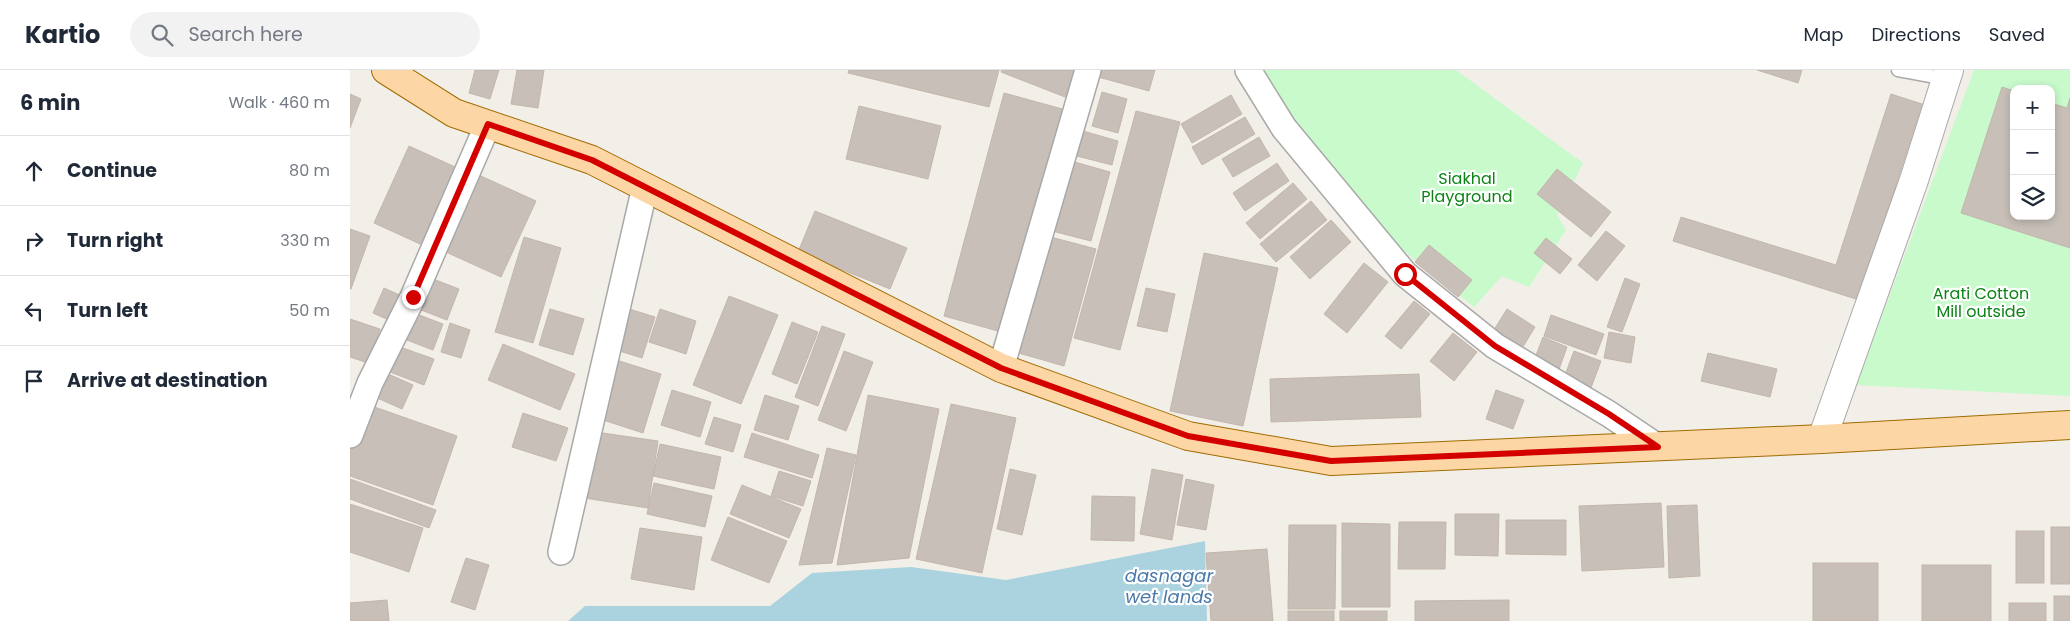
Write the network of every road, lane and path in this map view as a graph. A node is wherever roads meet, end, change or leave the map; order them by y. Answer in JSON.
{"nodes":[{"id":1,"x":386,"y":70,"type":"edge"},
{"id":2,"x":1088,"y":70,"type":"edge"},
{"id":3,"x":1248,"y":70,"type":"edge"},
{"id":4,"x":1898,"y":70,"type":"edge"},
{"id":5,"x":1948,"y":75,"type":"edge"},
{"id":6,"x":488,"y":124,"type":"junction"},
{"id":7,"x":645,"y":187,"type":"junction"},
{"id":8,"x":1001,"y":368,"type":"junction"},
{"id":9,"x":2070,"y":425,"type":"edge"},
{"id":10,"x":350,"y":435,"type":"edge"},
{"id":11,"x":1822,"y":439,"type":"junction"},
{"id":12,"x":1658,"y":447,"type":"junction"},
{"id":13,"x":561,"y":552,"type":"dead end"}],
"edges":[{"from":1,"to":6,"type":"main road"},
{"from":2,"to":8,"type":"street"},
{"from":3,"to":12,"type":"street"},
{"from":4,"to":5,"type":"lane"},
{"from":5,"to":11,"type":"street"},
{"from":6,"to":7,"type":"main road"},
{"from":6,"to":10,"type":"street"},
{"from":7,"to":8,"type":"main road"},
{"from":7,"to":13,"type":"street"},
{"from":8,"to":12,"type":"main road"},
{"from":9,"to":11,"type":"main road"},
{"from":11,"to":12,"type":"main road"}]}
